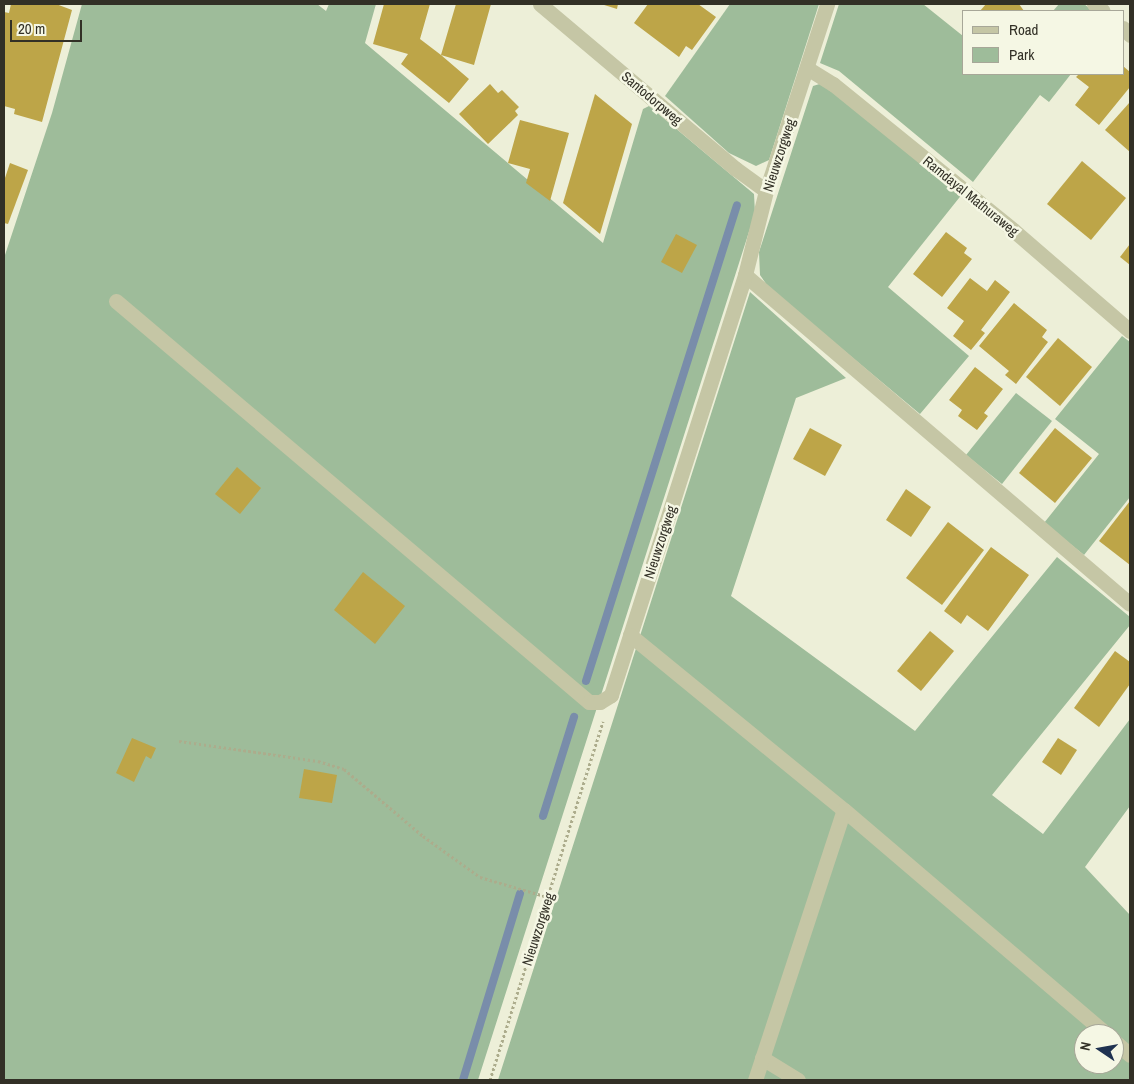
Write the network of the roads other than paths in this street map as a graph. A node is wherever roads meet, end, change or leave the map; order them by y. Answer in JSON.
{"nodes":[{"id":1,"x":540,"y":4,"type":"edge"},
{"id":2,"x":827,"y":4,"type":"edge"},
{"id":3,"x":808,"y":68,"type":"junction"},
{"id":4,"x":766,"y":191,"type":"junction"},
{"id":5,"x":745,"y":275,"type":"junction"},
{"id":6,"x":116,"y":301,"type":"dead end"},
{"id":7,"x":1130,"y":331,"type":"edge"},
{"id":8,"x":1130,"y":604,"type":"edge"},
{"id":9,"x":630,"y":635,"type":"junction"},
{"id":10,"x":844,"y":810,"type":"junction"},
{"id":11,"x":1094,"y":1024,"type":"edge"},
{"id":12,"x":762,"y":1058,"type":"junction"},
{"id":13,"x":755,"y":1080,"type":"edge"},
{"id":14,"x":798,"y":1080,"type":"edge"}],
"edges":[{"from":1,"to":4,"type":"street","name":"Santodorpweg"},
{"from":2,"to":3,"type":"street","name":"Nieuwzorgweg"},
{"from":3,"to":4,"type":"street","name":"Nieuwzorgweg"},
{"from":3,"to":7,"type":"street","name":"Ramdayal Mathuraweg"},
{"from":4,"to":5,"type":"street","name":"Nieuwzorgweg"},
{"from":5,"to":8,"type":"street"},
{"from":5,"to":9,"type":"street","name":"Nieuwzorgweg"},
{"from":6,"to":9,"type":"street","name":"Nieuwzorgweg"},
{"from":9,"to":10,"type":"street"},
{"from":10,"to":11,"type":"street"},
{"from":10,"to":12,"type":"street"},
{"from":12,"to":13,"type":"street"},
{"from":12,"to":14,"type":"street"}]}
